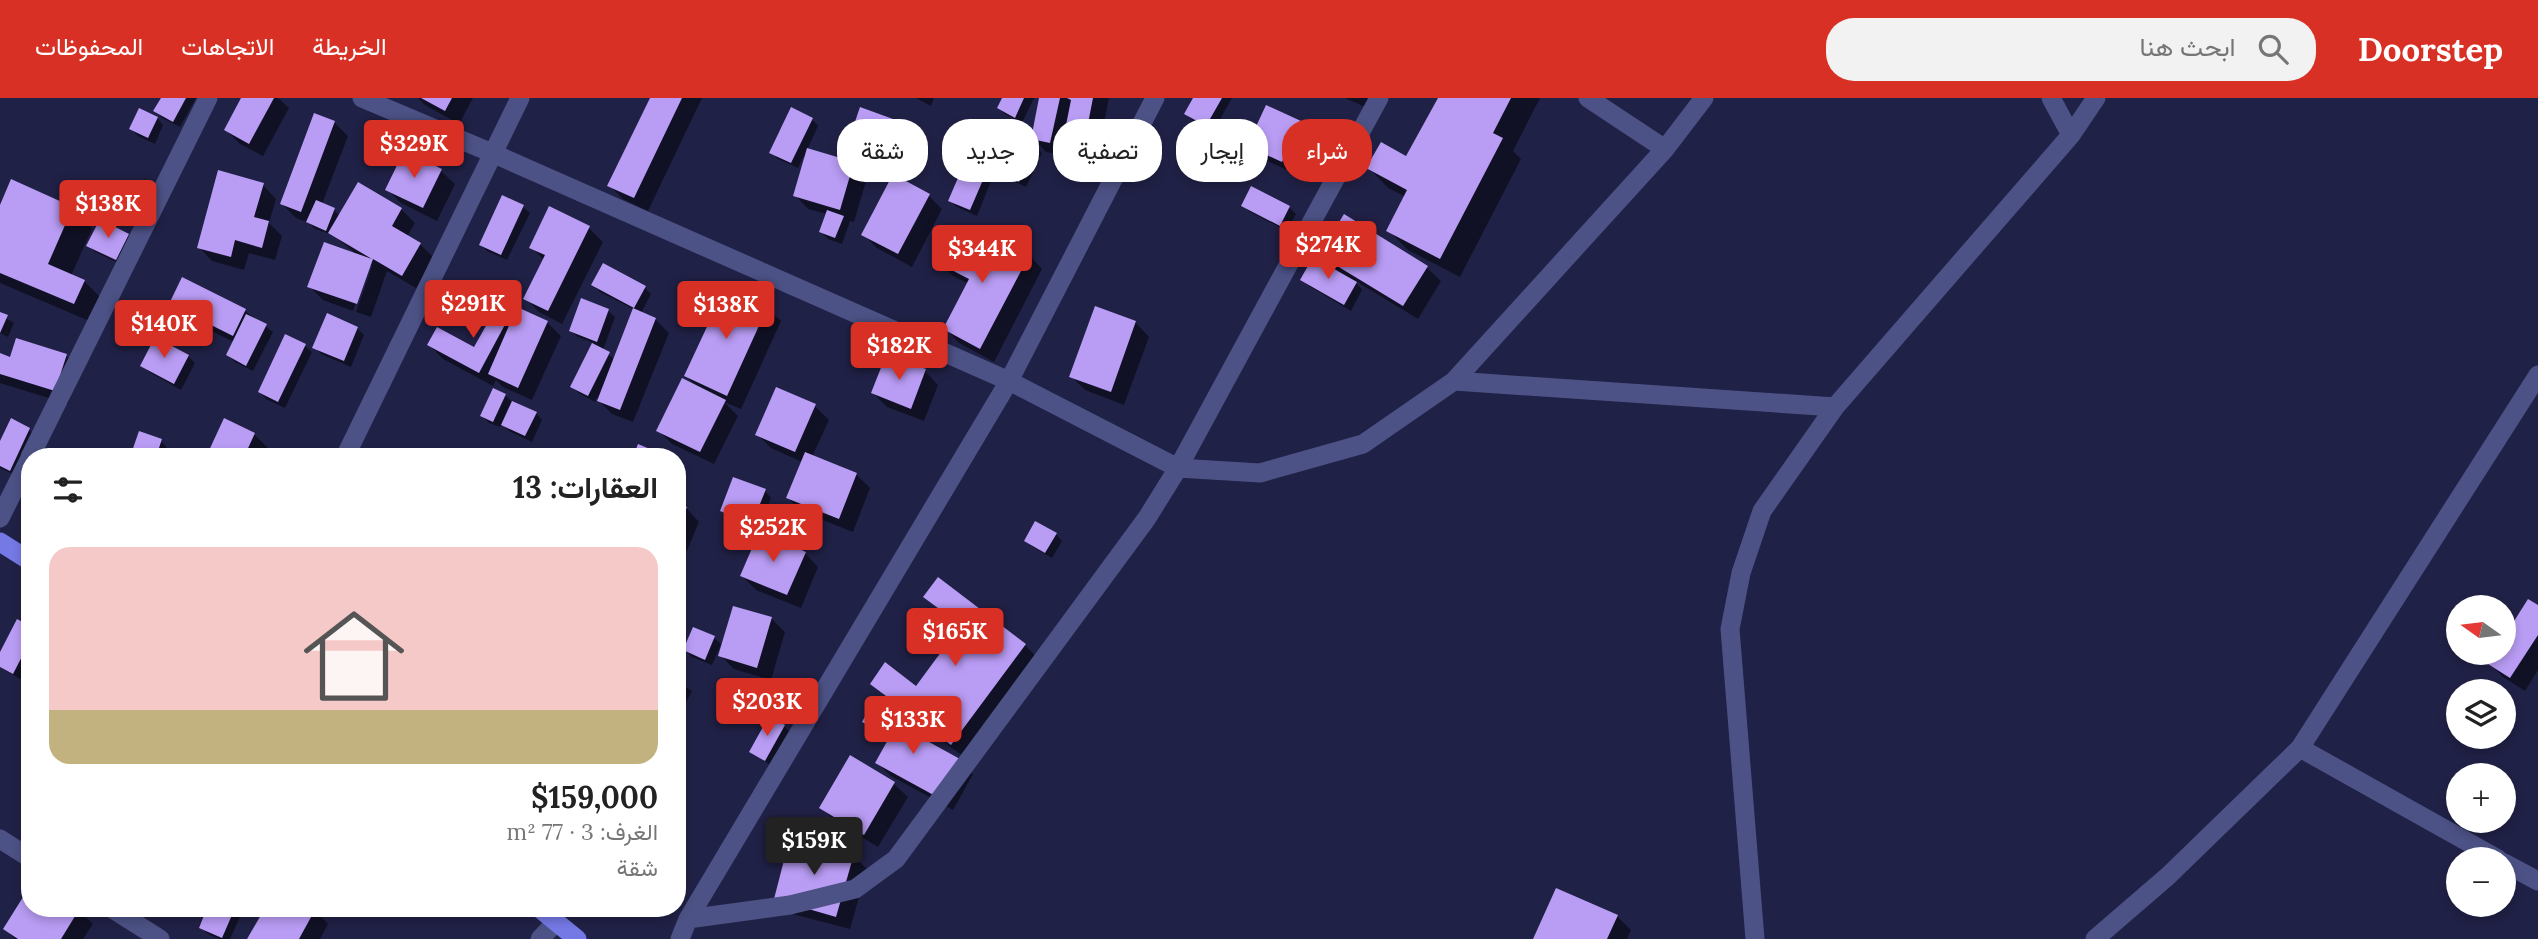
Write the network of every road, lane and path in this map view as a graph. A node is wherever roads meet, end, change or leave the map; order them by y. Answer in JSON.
{"nodes":[{"id":1,"x":208,"y":98,"type":"edge"},
{"id":2,"x":362,"y":98,"type":"edge"},
{"id":3,"x":520,"y":98,"type":"edge"},
{"id":4,"x":1155,"y":98,"type":"edge"},
{"id":5,"x":1379,"y":98,"type":"edge"},
{"id":6,"x":1588,"y":98,"type":"edge"},
{"id":7,"x":1704,"y":98,"type":"edge"},
{"id":8,"x":2051,"y":98,"type":"edge"},
{"id":9,"x":2096,"y":98,"type":"edge"},
{"id":10,"x":2071,"y":135,"type":"junction"},
{"id":11,"x":1665,"y":149,"type":"junction"},
{"id":12,"x":492,"y":153,"type":"junction"},
{"id":13,"x":2538,"y":376,"type":"edge"},
{"id":14,"x":1009,"y":381,"type":"junction"},
{"id":15,"x":1454,"y":381,"type":"junction"},
{"id":16,"x":1835,"y":407,"type":"junction"},
{"id":17,"x":34,"y":448,"type":"edge"},
{"id":18,"x":349,"y":448,"type":"edge"},
{"id":19,"x":1178,"y":468,"type":"junction"},
{"id":20,"x":21,"y":475,"type":"edge"},
{"id":21,"x":0,"y":517,"type":"edge"},
{"id":22,"x":0,"y":541,"type":"edge"},
{"id":23,"x":21,"y":555,"type":"edge"},
{"id":24,"x":2301,"y":748,"type":"junction"},
{"id":25,"x":0,"y":839,"type":"edge"},
{"id":26,"x":2477,"y":847,"type":"edge"},
{"id":27,"x":21,"y":852,"type":"edge"},
{"id":28,"x":2516,"y":869,"type":"edge"},
{"id":29,"x":2538,"y":881,"type":"edge"},
{"id":30,"x":125,"y":917,"type":"edge"},
{"id":31,"x":550,"y":917,"type":"edge"},
{"id":32,"x":688,"y":919,"type":"junction"},
{"id":33,"x":556,"y":922,"type":"junction"},
{"id":34,"x":160,"y":939,"type":"edge"},
{"id":35,"x":541,"y":939,"type":"edge"},
{"id":36,"x":577,"y":939,"type":"edge"},
{"id":37,"x":680,"y":939,"type":"edge"},
{"id":38,"x":1755,"y":939,"type":"edge"},
{"id":39,"x":2095,"y":939,"type":"edge"}],
"edges":[{"from":1,"to":17,"type":"street"},
{"from":2,"to":12,"type":"street"},
{"from":3,"to":12,"type":"street"},
{"from":4,"to":14,"type":"street"},
{"from":5,"to":19,"type":"street"},
{"from":6,"to":11,"type":"street"},
{"from":7,"to":11,"type":"street"},
{"from":8,"to":10,"type":"street"},
{"from":9,"to":10,"type":"street"},
{"from":10,"to":16,"type":"street"},
{"from":11,"to":15,"type":"street"},
{"from":12,"to":14,"type":"street"},
{"from":12,"to":18,"type":"street"},
{"from":13,"to":24,"type":"street"},
{"from":14,"to":19,"type":"street"},
{"from":14,"to":32,"type":"street"},
{"from":15,"to":16,"type":"street"},
{"from":15,"to":19,"type":"street"},
{"from":16,"to":38,"type":"street"},
{"from":19,"to":32,"type":"street"},
{"from":20,"to":21,"type":"street"},
{"from":22,"to":23,"type":"main road"},
{"from":24,"to":26,"type":"street"},
{"from":24,"to":39,"type":"street"},
{"from":25,"to":27,"type":"street"},
{"from":28,"to":29,"type":"street"},
{"from":30,"to":34,"type":"street"},
{"from":31,"to":33,"type":"main road"},
{"from":32,"to":37,"type":"street"},
{"from":33,"to":35,"type":"street"},
{"from":33,"to":36,"type":"main road"}]}
